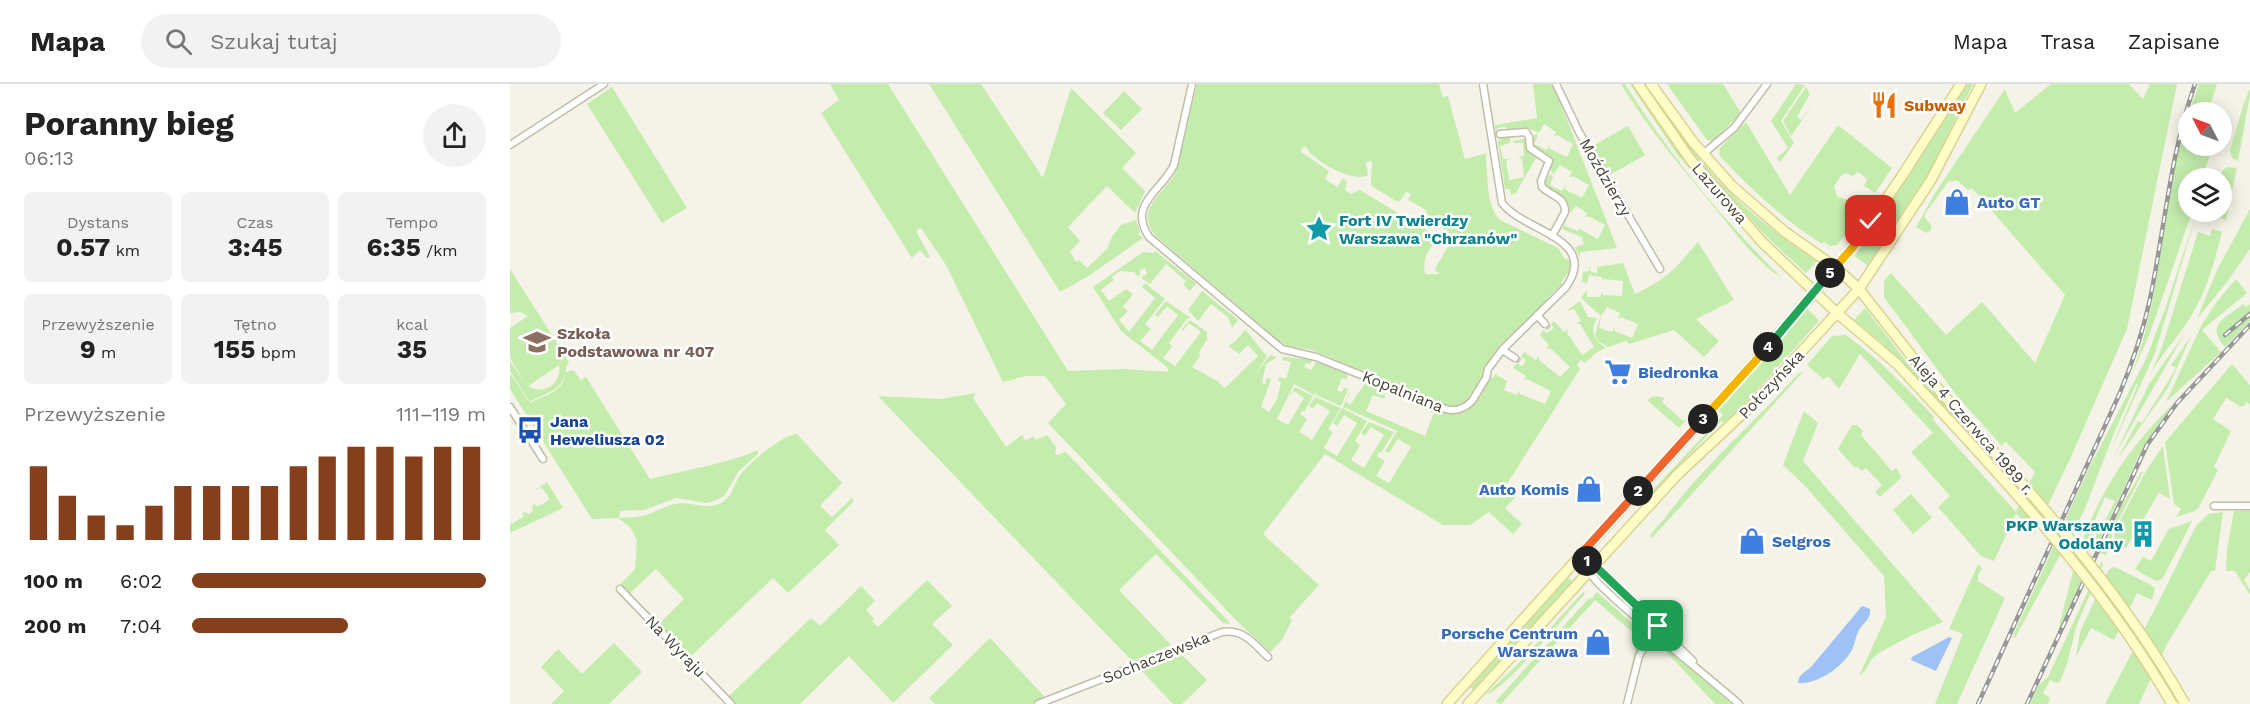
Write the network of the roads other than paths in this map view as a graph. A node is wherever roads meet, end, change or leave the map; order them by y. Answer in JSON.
{"nodes":[{"id":1,"x":604,"y":84,"type":"edge"},
{"id":2,"x":1192,"y":84,"type":"edge"},
{"id":3,"x":1483,"y":84,"type":"edge"},
{"id":4,"x":1556,"y":84,"type":"edge"},
{"id":5,"x":1638,"y":84,"type":"edge"},
{"id":6,"x":1651,"y":84,"type":"edge"},
{"id":7,"x":1767,"y":84,"type":"edge"},
{"id":8,"x":1961,"y":84,"type":"edge"},
{"id":9,"x":1980,"y":84,"type":"edge"},
{"id":10,"x":1500,"y":134,"type":"dead end"},
{"id":11,"x":510,"y":144,"type":"edge"},
{"id":12,"x":1703,"y":154,"type":"junction"},
{"id":13,"x":1552,"y":236,"type":"junction"},
{"id":14,"x":1835,"y":267,"type":"junction"},
{"id":15,"x":1660,"y":269,"type":"dead end"},
{"id":16,"x":1859,"y":289,"type":"junction"},
{"id":17,"x":1815,"y":291,"type":"junction"},
{"id":18,"x":1837,"y":313,"type":"junction"},
{"id":19,"x":1537,"y":315,"type":"junction"},
{"id":20,"x":1545,"y":324,"type":"tunnel mouth"},
{"id":21,"x":1502,"y":350,"type":"junction"},
{"id":22,"x":1515,"y":358,"type":"tunnel mouth"},
{"id":23,"x":510,"y":407,"type":"edge"},
{"id":24,"x":543,"y":459,"type":"dead end"},
{"id":25,"x":2214,"y":506,"type":"dead end"},
{"id":26,"x":2250,"y":506,"type":"edge"},
{"id":27,"x":1579,"y":556,"type":"junction"},
{"id":28,"x":1595,"y":566,"type":"junction"},
{"id":29,"x":1588,"y":573,"type":"junction"},
{"id":30,"x":620,"y":589,"type":"dead end"},
{"id":31,"x":1658,"y":626,"type":"junction"},
{"id":32,"x":1652,"y":633,"type":"junction"},
{"id":33,"x":1268,"y":657,"type":"dead end"},
{"id":34,"x":1710,"y":679,"type":"junction"},
{"id":35,"x":731,"y":704,"type":"edge"},
{"id":36,"x":1038,"y":704,"type":"edge"},
{"id":37,"x":1447,"y":704,"type":"edge"},
{"id":38,"x":1468,"y":704,"type":"edge"},
{"id":39,"x":1627,"y":704,"type":"edge"},
{"id":40,"x":1739,"y":704,"type":"edge"},
{"id":41,"x":2172,"y":704,"type":"edge"},
{"id":42,"x":2186,"y":704,"type":"edge"}],
"edges":[{"from":1,"to":11,"type":"street"},
{"from":2,"to":21,"type":"street","name":"Kopalniana"},
{"from":3,"to":13,"type":"street","name":"Kopalniana"},
{"from":4,"to":15,"type":"street","name":"Moździerzy"},
{"from":5,"to":17,"type":"main road","name":"Lazurowa"},
{"from":6,"to":12,"type":"main road","name":"Lazurowa"},
{"from":7,"to":12,"type":"street"},
{"from":8,"to":14,"type":"main road","name":"Połczyńska"},
{"from":9,"to":16,"type":"main road","name":"Połczyńska"},
{"from":10,"to":13,"type":"street"},
{"from":12,"to":14,"type":"main road","name":"Lazurowa"},
{"from":13,"to":19,"type":"street","name":"Kopalniana"},
{"from":14,"to":16,"type":"main road","name":"Aleja 4 Czerwca 1989 r."},
{"from":14,"to":17,"type":"main road","name":"Połczyńska"},
{"from":16,"to":18,"type":"main road","name":"Połczyńska"},
{"from":16,"to":42,"type":"main road","name":"Aleja 4 Czerwca 1989 r.","bridge":true},
{"from":17,"to":18,"type":"main road","name":"Aleja 4 Czerwca 1989 r."},
{"from":17,"to":27,"type":"main road","name":"Połczyńska"},
{"from":18,"to":28,"type":"main road","name":"Połczyńska"},
{"from":18,"to":41,"type":"main road","name":"Aleja 4 Czerwca 1989 r.","bridge":true},
{"from":19,"to":20,"type":"street"},
{"from":19,"to":21,"type":"street","name":"Kopalniana"},
{"from":21,"to":22,"type":"street"},
{"from":23,"to":24,"type":"street"},
{"from":25,"to":26,"type":"street"},
{"from":27,"to":28,"type":"street"},
{"from":27,"to":29,"type":"street"},
{"from":27,"to":37,"type":"main road","name":"Połczyńska"},
{"from":28,"to":29,"type":"main road","name":"Połczyńska"},
{"from":28,"to":31,"type":"street"},
{"from":29,"to":32,"type":"street"},
{"from":29,"to":38,"type":"main road","name":"Połczyńska"},
{"from":30,"to":35,"type":"street","name":"Na Wyraju"},
{"from":31,"to":32,"type":"street"},
{"from":31,"to":34,"type":"street"},
{"from":32,"to":34,"type":"street"},
{"from":32,"to":39,"type":"street"},
{"from":33,"to":36,"type":"street","name":"Sochaczewska"},
{"from":34,"to":40,"type":"street"}]}
